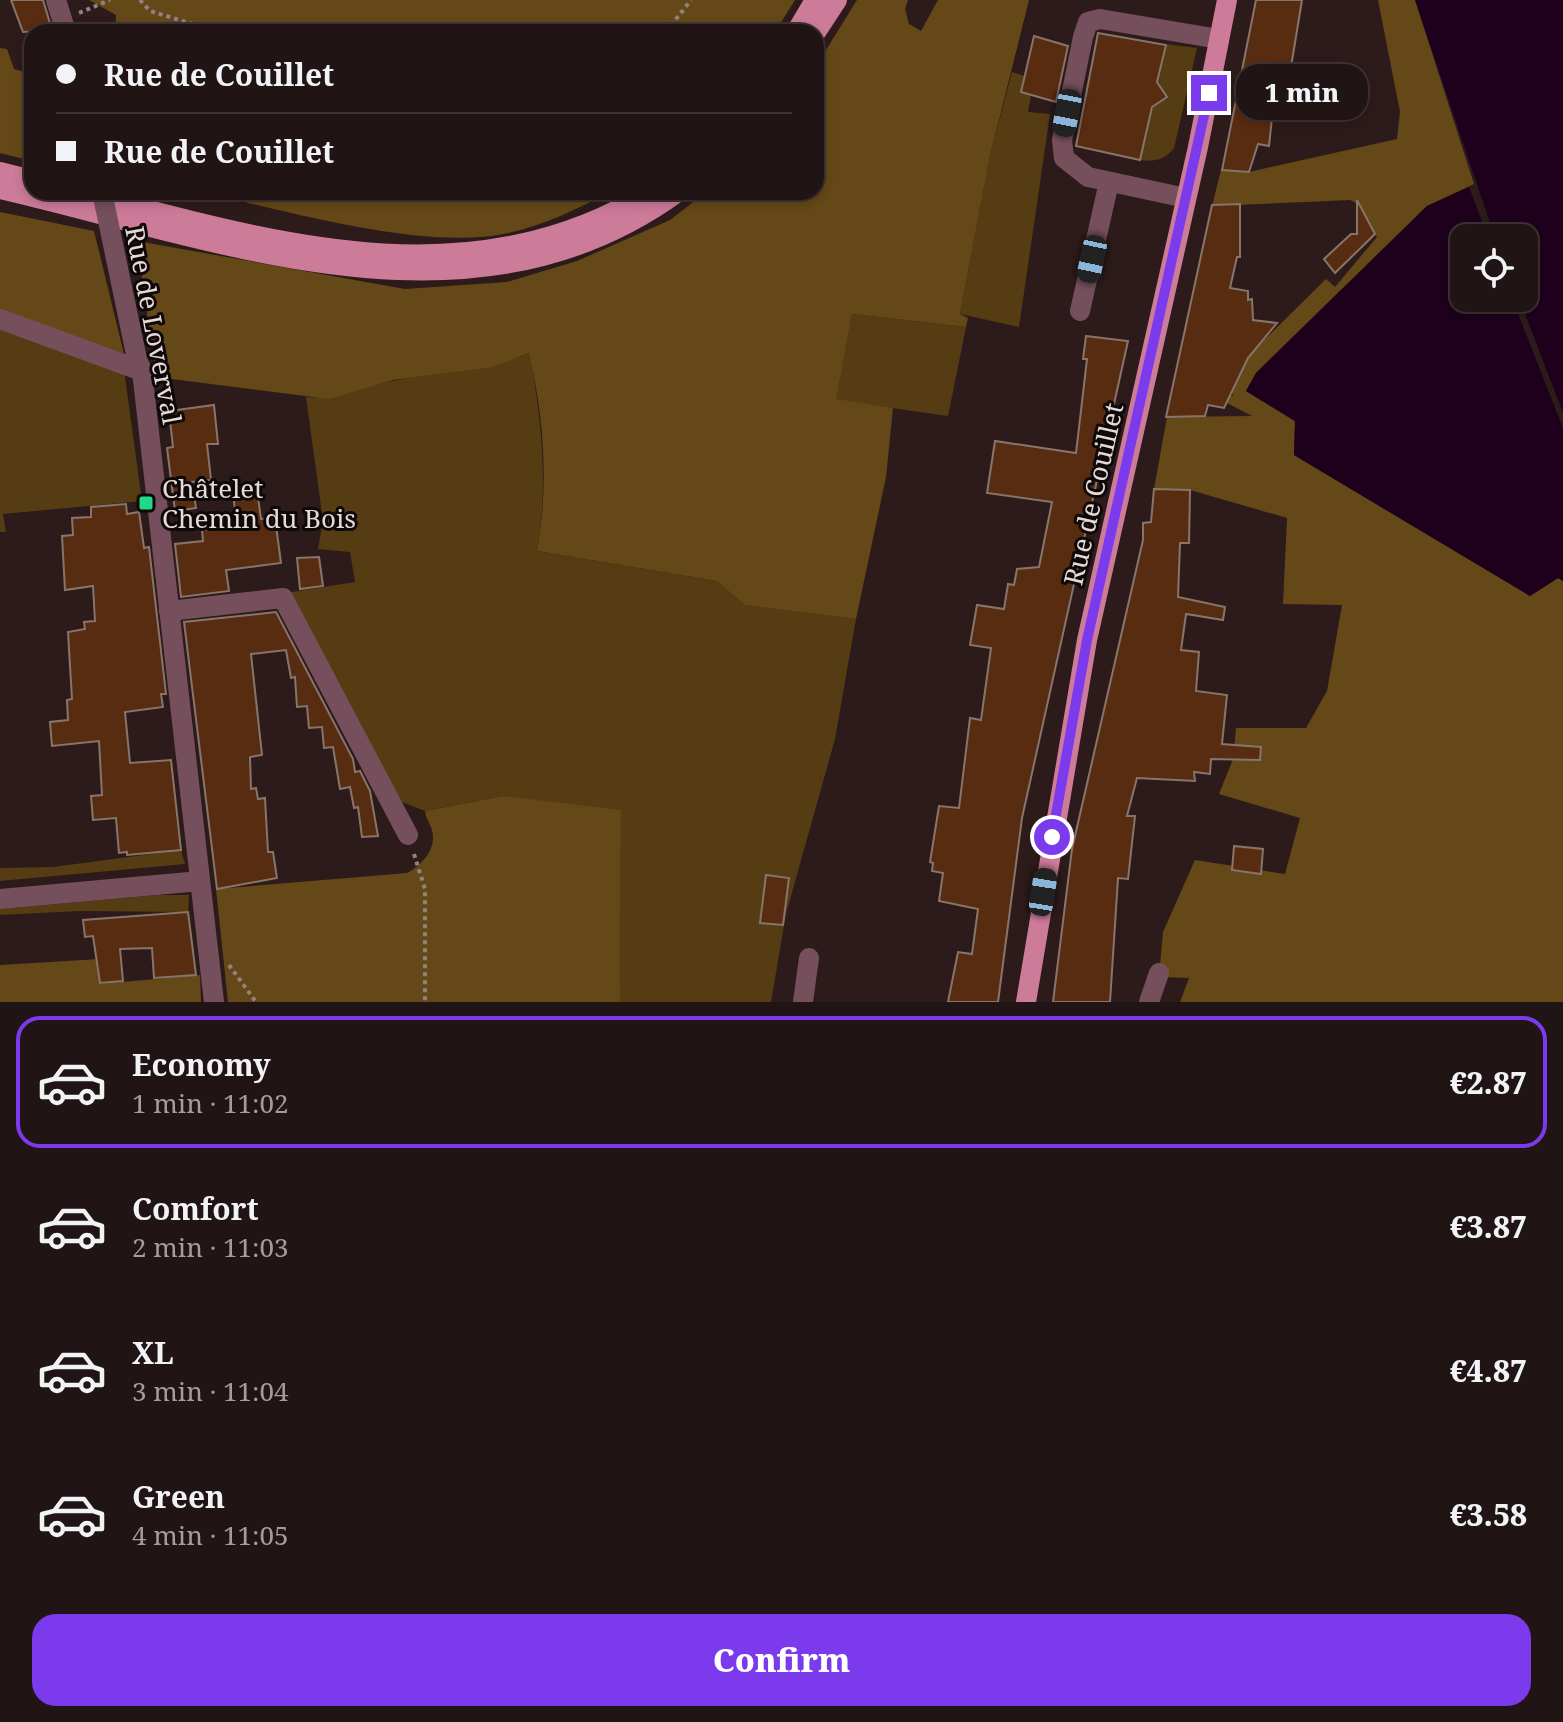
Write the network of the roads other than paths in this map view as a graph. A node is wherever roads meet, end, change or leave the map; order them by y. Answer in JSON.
{"nodes":[{"id":1,"x":815,"y":0,"type":"edge"},
{"id":2,"x":837,"y":0,"type":"edge"},
{"id":3,"x":1227,"y":0,"type":"edge"},
{"id":4,"x":801,"y":24,"type":"edge"},
{"id":5,"x":821,"y":24,"type":"edge"},
{"id":6,"x":1219,"y":39,"type":"junction"},
{"id":7,"x":0,"y":172,"type":"edge"},
{"id":8,"x":24,"y":178,"type":"edge"},
{"id":9,"x":1109,"y":182,"type":"junction"},
{"id":10,"x":0,"y":189,"type":"edge"},
{"id":11,"x":24,"y":195,"type":"edge"},
{"id":12,"x":1186,"y":198,"type":"junction"},
{"id":13,"x":46,"y":200,"type":"edge"},
{"id":14,"x":104,"y":200,"type":"edge"},
{"id":15,"x":113,"y":200,"type":"edge"},
{"id":16,"x":635,"y":200,"type":"edge"},
{"id":17,"x":666,"y":200,"type":"edge"},
{"id":18,"x":1080,"y":311,"type":"dead end"},
{"id":19,"x":0,"y":319,"type":"edge"},
{"id":20,"x":139,"y":365,"type":"junction"},
{"id":21,"x":169,"y":611,"type":"junction"},
{"id":22,"x":408,"y":835,"type":"road end"},
{"id":23,"x":200,"y":881,"type":"junction"},
{"id":24,"x":0,"y":899,"type":"edge"},
{"id":25,"x":809,"y":958,"type":"dead end"},
{"id":26,"x":1159,"y":973,"type":"dead end"},
{"id":27,"x":214,"y":1002,"type":"edge"},
{"id":28,"x":803,"y":1002,"type":"edge"},
{"id":29,"x":1026,"y":1002,"type":"edge"},
{"id":30,"x":1149,"y":1002,"type":"edge"}],
"edges":[{"from":1,"to":4,"type":"main road"},
{"from":2,"to":5,"type":"main road"},
{"from":3,"to":6,"type":"main road","name":"Rue de Couillet"},
{"from":6,"to":9,"type":"street"},
{"from":6,"to":12,"type":"main road","name":"Rue de Couillet"},
{"from":7,"to":8,"type":"main road"},
{"from":9,"to":12,"type":"street"},
{"from":9,"to":18,"type":"street"},
{"from":10,"to":11,"type":"main road"},
{"from":12,"to":29,"type":"main road","name":"Rue de Couillet"},
{"from":13,"to":17,"type":"main road"},
{"from":14,"to":20,"type":"street","name":"Rue de Loverval","bridge":true},
{"from":15,"to":16,"type":"main road"},
{"from":19,"to":20,"type":"street"},
{"from":20,"to":21,"type":"street","name":"Rue de Loverval"},
{"from":21,"to":22,"type":"street"},
{"from":21,"to":23,"type":"street","name":"Rue de Loverval"},
{"from":23,"to":24,"type":"street"},
{"from":23,"to":27,"type":"street","name":"Rue de Loverval"},
{"from":25,"to":28,"type":"street"},
{"from":26,"to":30,"type":"street"}]}
